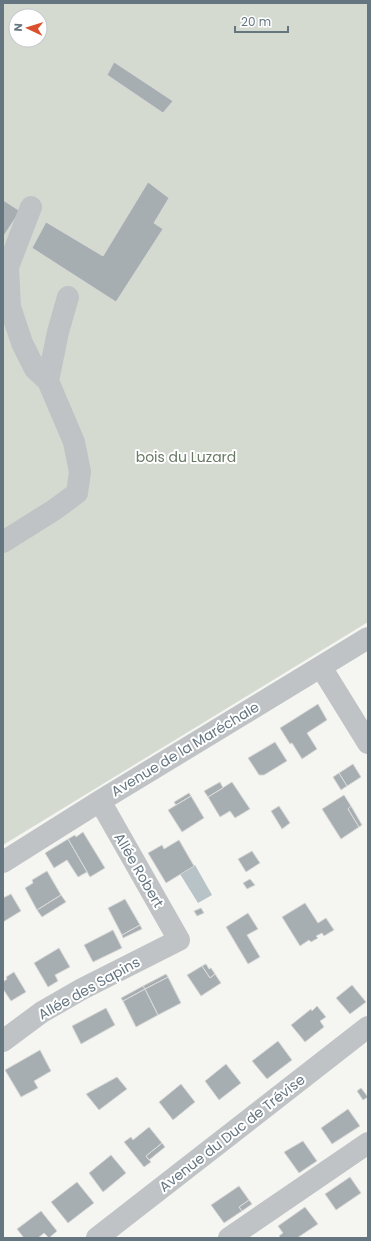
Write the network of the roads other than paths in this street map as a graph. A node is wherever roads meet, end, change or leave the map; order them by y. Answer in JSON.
{"nodes":[{"id":1,"x":31,"y":207,"type":"dead end"},
{"id":2,"x":68,"y":297,"type":"dead end"},
{"id":3,"x":48,"y":381,"type":"junction"},
{"id":4,"x":3,"y":542,"type":"edge"},
{"id":5,"x":368,"y":638,"type":"edge"},
{"id":6,"x":321,"y":668,"type":"junction"},
{"id":7,"x":368,"y":743,"type":"edge"},
{"id":8,"x":100,"y":801,"type":"junction"},
{"id":9,"x":3,"y":862,"type":"edge"},
{"id":10,"x":179,"y":940,"type":"joint"},
{"id":11,"x":368,"y":1027,"type":"edge"},
{"id":12,"x":3,"y":1041,"type":"edge"},
{"id":13,"x":368,"y":1143,"type":"edge"},
{"id":14,"x":97,"y":1238,"type":"edge"},
{"id":15,"x":229,"y":1238,"type":"edge"}],
"edges":[{"from":1,"to":3,"type":"street"},
{"from":2,"to":3,"type":"street"},
{"from":3,"to":4,"type":"street"},
{"from":5,"to":6,"type":"street","name":"Avenue de la Maréchale"},
{"from":6,"to":7,"type":"street"},
{"from":6,"to":8,"type":"street","name":"Avenue de la Maréchale"},
{"from":8,"to":9,"type":"street","name":"Avenue de la Maréchale"},
{"from":8,"to":10,"type":"street","name":"Allée Robert"},
{"from":10,"to":12,"type":"street","name":"Allée des Sapins"},
{"from":11,"to":14,"type":"street","name":"Avenue du Duc de Trévise"},
{"from":13,"to":15,"type":"street"}]}
